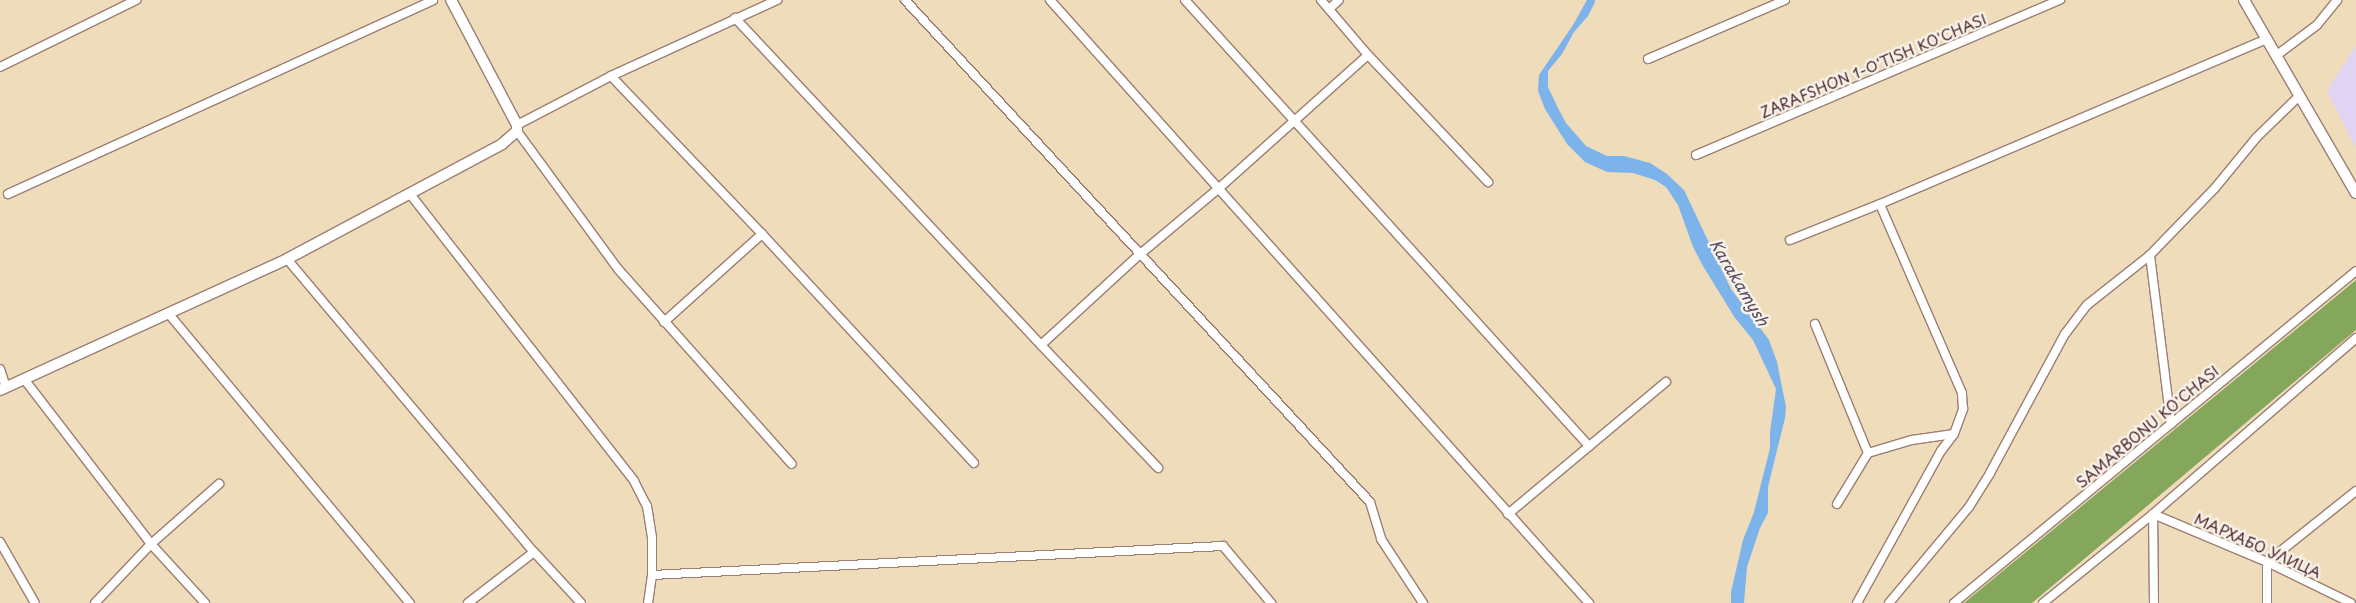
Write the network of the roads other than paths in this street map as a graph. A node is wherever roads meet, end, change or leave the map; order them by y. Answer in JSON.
{"nodes":[{"id":1,"x":136,"y":0,"type":"edge"},
{"id":2,"x":433,"y":0,"type":"edge"},
{"id":3,"x":451,"y":0,"type":"edge"},
{"id":4,"x":777,"y":0,"type":"edge"},
{"id":5,"x":905,"y":0,"type":"edge"},
{"id":6,"x":1050,"y":0,"type":"edge"},
{"id":7,"x":1184,"y":0,"type":"edge"},
{"id":8,"x":1321,"y":0,"type":"edge"},
{"id":9,"x":1339,"y":0,"type":"edge"},
{"id":10,"x":1785,"y":0,"type":"edge"},
{"id":11,"x":2060,"y":0,"type":"edge"},
{"id":12,"x":2244,"y":0,"type":"edge"},
{"id":13,"x":2337,"y":0,"type":"edge"},
{"id":14,"x":1329,"y":9,"type":"junction"},
{"id":15,"x":735,"y":18,"type":"junction"},
{"id":16,"x":2268,"y":39,"type":"junction"},
{"id":17,"x":1368,"y":54,"type":"junction"},
{"id":18,"x":2277,"y":55,"type":"junction"},
{"id":19,"x":1648,"y":59,"type":"dead end"},
{"id":20,"x":0,"y":67,"type":"edge"},
{"id":21,"x":611,"y":76,"type":"junction"},
{"id":22,"x":2300,"y":96,"type":"junction"},
{"id":23,"x":1294,"y":123,"type":"junction"},
{"id":24,"x":517,"y":128,"type":"junction"},
{"id":25,"x":1696,"y":155,"type":"dead end"},
{"id":26,"x":1488,"y":182,"type":"dead end"},
{"id":27,"x":1218,"y":189,"type":"junction"},
{"id":28,"x":8,"y":194,"type":"dead end"},
{"id":29,"x":410,"y":194,"type":"junction"},
{"id":30,"x":2356,"y":194,"type":"edge"},
{"id":31,"x":1880,"y":204,"type":"junction"},
{"id":32,"x":762,"y":234,"type":"junction"},
{"id":33,"x":1790,"y":240,"type":"dead end"},
{"id":34,"x":2150,"y":254,"type":"junction"},
{"id":35,"x":1140,"y":255,"type":"junction"},
{"id":36,"x":287,"y":260,"type":"junction"},
{"id":37,"x":2356,"y":270,"type":"edge"},
{"id":38,"x":168,"y":313,"type":"junction"},
{"id":39,"x":664,"y":322,"type":"junction"},
{"id":40,"x":1815,"y":324,"type":"dead end"},
{"id":41,"x":2356,"y":338,"type":"edge"},
{"id":42,"x":1041,"y":345,"type":"junction"},
{"id":43,"x":0,"y":369,"type":"edge"},
{"id":44,"x":24,"y":379,"type":"junction"},
{"id":45,"x":1666,"y":382,"type":"dead end"},
{"id":46,"x":3,"y":388,"type":"edge"},
{"id":47,"x":2171,"y":424,"type":"junction"},
{"id":48,"x":1954,"y":434,"type":"junction"},
{"id":49,"x":1589,"y":446,"type":"junction"},
{"id":50,"x":1868,"y":453,"type":"junction"},
{"id":51,"x":974,"y":463,"type":"dead end"},
{"id":52,"x":792,"y":464,"type":"dead end"},
{"id":53,"x":1158,"y":468,"type":"dead end"},
{"id":54,"x":219,"y":484,"type":"dead end"},
{"id":55,"x":2356,"y":491,"type":"edge"},
{"id":56,"x":1837,"y":504,"type":"dead end"},
{"id":57,"x":1508,"y":514,"type":"junction"},
{"id":58,"x":2153,"y":514,"type":"junction"},
{"id":59,"x":0,"y":542,"type":"edge"},
{"id":60,"x":151,"y":544,"type":"junction"},
{"id":61,"x":534,"y":552,"type":"junction"},
{"id":62,"x":2267,"y":562,"type":"junction"},
{"id":63,"x":652,"y":575,"type":"junction"},
{"id":64,"x":2052,"y":599,"type":"edge"},
{"id":65,"x":35,"y":603,"type":"edge"},
{"id":66,"x":95,"y":603,"type":"edge"},
{"id":67,"x":205,"y":603,"type":"edge"},
{"id":68,"x":410,"y":603,"type":"edge"},
{"id":69,"x":468,"y":603,"type":"edge"},
{"id":70,"x":581,"y":603,"type":"edge"},
{"id":71,"x":648,"y":603,"type":"edge"},
{"id":72,"x":1271,"y":603,"type":"edge"},
{"id":73,"x":1423,"y":603,"type":"edge"},
{"id":74,"x":1589,"y":603,"type":"edge"},
{"id":75,"x":1858,"y":603,"type":"edge"},
{"id":76,"x":1889,"y":603,"type":"edge"},
{"id":77,"x":1954,"y":603,"type":"edge"},
{"id":78,"x":2043,"y":603,"type":"edge"},
{"id":79,"x":2154,"y":603,"type":"edge"},
{"id":80,"x":2267,"y":603,"type":"edge"},
{"id":81,"x":2351,"y":603,"type":"edge"}],
"edges":[{"from":1,"to":20,"type":"street"},
{"from":2,"to":28,"type":"street"},
{"from":3,"to":24,"type":"street"},
{"from":4,"to":15,"type":"street"},
{"from":5,"to":35,"type":"street"},
{"from":6,"to":27,"type":"street"},
{"from":7,"to":23,"type":"street"},
{"from":8,"to":14,"type":"street"},
{"from":9,"to":14,"type":"street"},
{"from":10,"to":19,"type":"street"},
{"from":11,"to":25,"type":"street","name":"ZARAFSHON 1-O'TISH KO'CHASI"},
{"from":12,"to":16,"type":"street"},
{"from":13,"to":18,"type":"street"},
{"from":14,"to":17,"type":"street"},
{"from":15,"to":21,"type":"street"},
{"from":15,"to":42,"type":"street"},
{"from":16,"to":18,"type":"street"},
{"from":16,"to":31,"type":"street"},
{"from":17,"to":23,"type":"street"},
{"from":17,"to":26,"type":"street"},
{"from":18,"to":22,"type":"street"},
{"from":21,"to":24,"type":"street"},
{"from":21,"to":32,"type":"street"},
{"from":22,"to":30,"type":"street"},
{"from":22,"to":34,"type":"street"},
{"from":23,"to":27,"type":"street"},
{"from":23,"to":49,"type":"street"},
{"from":24,"to":29,"type":"street"},
{"from":24,"to":39,"type":"street"},
{"from":27,"to":35,"type":"street"},
{"from":27,"to":57,"type":"street"},
{"from":29,"to":36,"type":"street"},
{"from":29,"to":63,"type":"street"},
{"from":31,"to":33,"type":"street"},
{"from":31,"to":48,"type":"street"},
{"from":32,"to":39,"type":"street"},
{"from":32,"to":51,"type":"street"},
{"from":34,"to":47,"type":"street"},
{"from":34,"to":76,"type":"street"},
{"from":35,"to":42,"type":"street"},
{"from":35,"to":73,"type":"street"},
{"from":36,"to":38,"type":"street"},
{"from":36,"to":61,"type":"street"},
{"from":37,"to":47,"type":"street","name":"SAMARBONU KO'CHASI"},
{"from":38,"to":44,"type":"street"},
{"from":38,"to":68,"type":"street"},
{"from":39,"to":52,"type":"street"},
{"from":40,"to":50,"type":"street"},
{"from":41,"to":58,"type":"street"},
{"from":42,"to":53,"type":"street"},
{"from":43,"to":46,"type":"street"},
{"from":44,"to":46,"type":"street"},
{"from":44,"to":60,"type":"street"},
{"from":45,"to":49,"type":"street"},
{"from":47,"to":77,"type":"street","name":"SAMARBONU KO'CHASI"},
{"from":48,"to":50,"type":"street"},
{"from":48,"to":75,"type":"street"},
{"from":49,"to":57,"type":"street"},
{"from":50,"to":56,"type":"street"},
{"from":54,"to":60,"type":"street"},
{"from":55,"to":62,"type":"street"},
{"from":57,"to":74,"type":"street"},
{"from":58,"to":62,"type":"street","name":"МАРХАБО УЛИЦА"},
{"from":58,"to":64,"type":"street"},
{"from":58,"to":79,"type":"street"},
{"from":59,"to":65,"type":"street"},
{"from":60,"to":66,"type":"street"},
{"from":60,"to":67,"type":"street"},
{"from":61,"to":69,"type":"street"},
{"from":61,"to":70,"type":"street"},
{"from":62,"to":80,"type":"street"},
{"from":62,"to":81,"type":"street","name":"МАРХАБО УЛИЦА"},
{"from":63,"to":71,"type":"street"},
{"from":63,"to":72,"type":"street"},
{"from":64,"to":78,"type":"street"}]}
